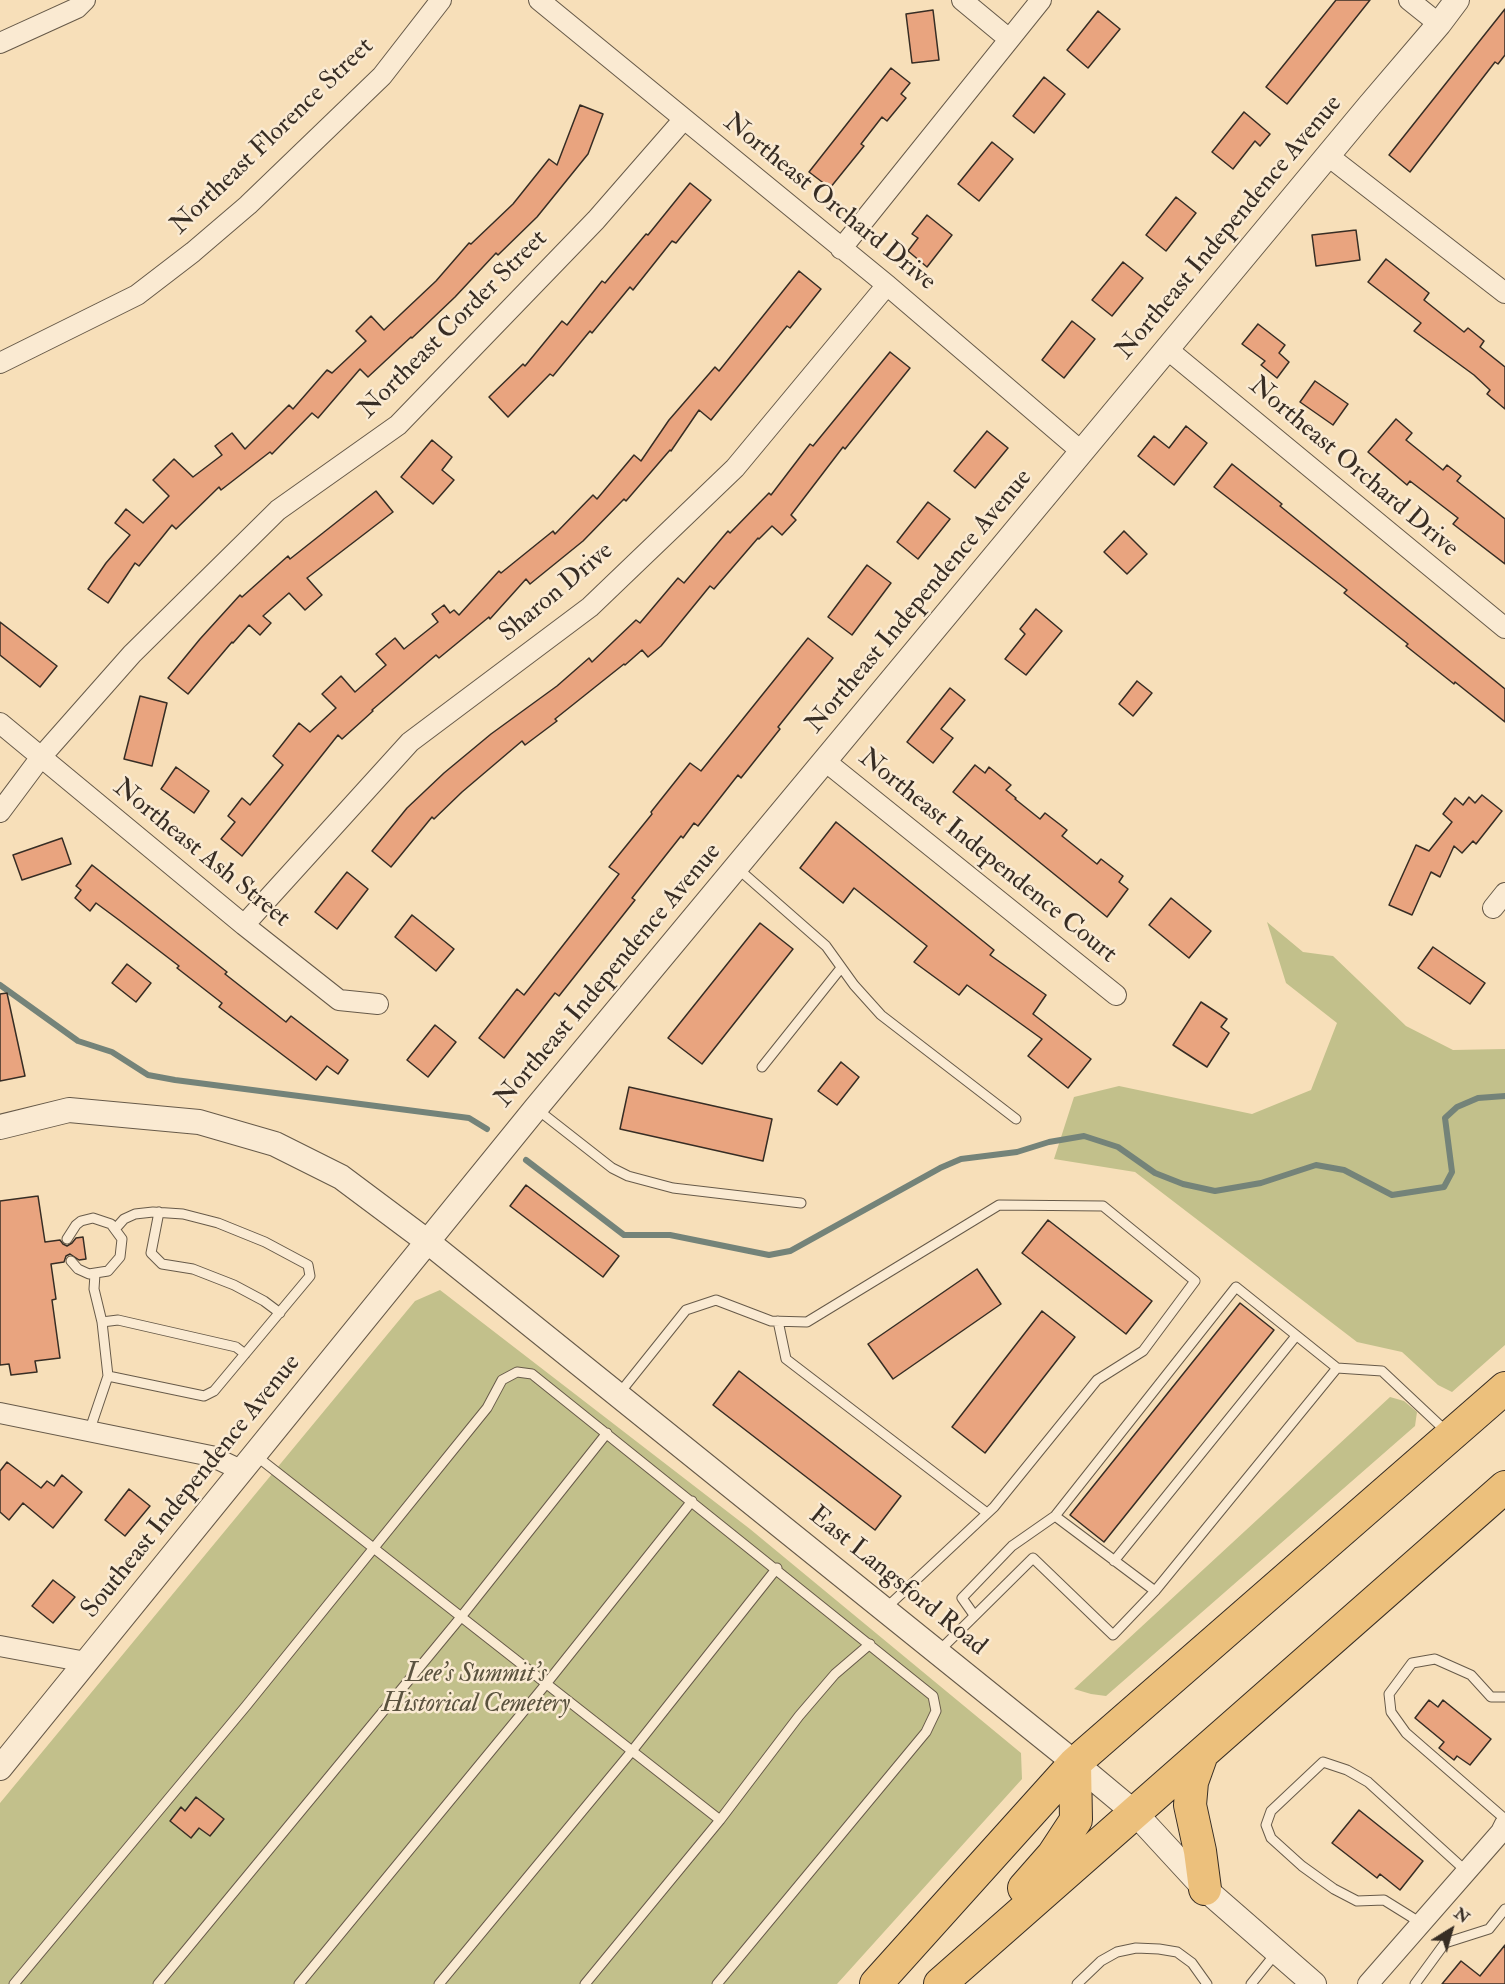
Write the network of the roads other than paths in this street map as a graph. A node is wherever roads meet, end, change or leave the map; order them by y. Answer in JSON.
{"nodes":[{"id":1,"x":85,"y":0,"type":"edge"},
{"id":2,"x":441,"y":0,"type":"edge"},
{"id":3,"x":539,"y":0,"type":"edge"},
{"id":4,"x":962,"y":0,"type":"edge"},
{"id":5,"x":1041,"y":0,"type":"edge"},
{"id":6,"x":1409,"y":0,"type":"edge"},
{"id":7,"x":1457,"y":0,"type":"edge"},
{"id":8,"x":1439,"y":24,"type":"junction"},
{"id":9,"x":1009,"y":39,"type":"junction"},
{"id":10,"x":0,"y":43,"type":"edge"},
{"id":11,"x":684,"y":119,"type":"junction"},
{"id":12,"x":1328,"y":155,"type":"junction"},
{"id":13,"x":841,"y":249,"type":"junction"},
{"id":14,"x":887,"y":285,"type":"junction"},
{"id":15,"x":1505,"y":293,"type":"edge"},
{"id":16,"x":1167,"y":349,"type":"junction"},
{"id":17,"x":0,"y":363,"type":"edge"},
{"id":18,"x":1082,"y":452,"type":"junction"},
{"id":19,"x":1505,"y":628,"type":"edge"},
{"id":20,"x":0,"y":723,"type":"edge"},
{"id":21,"x":41,"y":757,"type":"junction"},
{"id":22,"x":825,"y":761,"type":"junction"},
{"id":23,"x":0,"y":812,"type":"edge"},
{"id":24,"x":736,"y":867,"type":"junction"},
{"id":25,"x":244,"y":925,"type":"junction"},
{"id":26,"x":841,"y":968,"type":"junction"},
{"id":27,"x":1116,"y":994,"type":"dead end"},
{"id":28,"x":378,"y":1004,"type":"dead end"},
{"id":29,"x":762,"y":1066,"type":"dead end"},
{"id":30,"x":536,"y":1108,"type":"junction"},
{"id":31,"x":1016,"y":1119,"type":"dead end"},
{"id":32,"x":0,"y":1127,"type":"edge"},
{"id":33,"x":801,"y":1203,"type":"dead end"},
{"id":34,"x":159,"y":1212,"type":"junction"},
{"id":35,"x":116,"y":1228,"type":"junction"},
{"id":36,"x":67,"y":1239,"type":"dead end"},
{"id":37,"x":428,"y":1242,"type":"junction"},
{"id":38,"x":71,"y":1261,"type":"dead end"},
{"id":39,"x":95,"y":1274,"type":"junction"},
{"id":40,"x":279,"y":1313,"type":"junction"},
{"id":41,"x":778,"y":1321,"type":"junction"},
{"id":42,"x":102,"y":1322,"type":"junction"},
{"id":43,"x":1296,"y":1336,"type":"junction"},
{"id":44,"x":245,"y":1354,"type":"junction"},
{"id":45,"x":1336,"y":1368,"type":"junction"},
{"id":46,"x":108,"y":1376,"type":"junction"},
{"id":47,"x":1505,"y":1388,"type":"edge"},
{"id":48,"x":618,"y":1395,"type":"junction"},
{"id":49,"x":0,"y":1413,"type":"edge"},
{"id":50,"x":89,"y":1432,"type":"junction"},
{"id":51,"x":607,"y":1433,"type":"junction"},
{"id":52,"x":1450,"y":1436,"type":"junction"},
{"id":53,"x":249,"y":1463,"type":"junction"},
{"id":54,"x":1505,"y":1487,"type":"edge"},
{"id":55,"x":692,"y":1501,"type":"junction"},
{"id":56,"x":987,"y":1513,"type":"junction"},
{"id":57,"x":1055,"y":1516,"type":"junction"},
{"id":58,"x":373,"y":1548,"type":"junction"},
{"id":59,"x":1114,"y":1561,"type":"junction"},
{"id":60,"x":777,"y":1568,"type":"junction"},
{"id":61,"x":1155,"y":1591,"type":"junction"},
{"id":62,"x":885,"y":1609,"type":"junction"},
{"id":63,"x":974,"y":1615,"type":"junction"},
{"id":64,"x":461,"y":1617,"type":"junction"},
{"id":65,"x":870,"y":1644,"type":"junction"},
{"id":66,"x":0,"y":1646,"type":"edge"},
{"id":67,"x":938,"y":1652,"type":"junction"},
{"id":68,"x":86,"y":1662,"type":"junction"},
{"id":69,"x":546,"y":1684,"type":"junction"},
{"id":70,"x":1505,"y":1697,"type":"edge"},
{"id":71,"x":632,"y":1751,"type":"junction"},
{"id":72,"x":1202,"y":1754,"type":"junction"},
{"id":73,"x":1075,"y":1762,"type":"junction"},
{"id":74,"x":0,"y":1768,"type":"edge"},
{"id":75,"x":1135,"y":1813,"type":"junction"},
{"id":76,"x":720,"y":1820,"type":"junction"},
{"id":77,"x":1504,"y":1828,"type":"edge"},
{"id":78,"x":1466,"y":1871,"type":"junction"},
{"id":79,"x":1205,"y":1888,"type":"junction"},
{"id":80,"x":1505,"y":1909,"type":"edge"},
{"id":81,"x":1421,"y":1923,"type":"junction"},
{"id":82,"x":1277,"y":1952,"type":"junction"},
{"id":83,"x":946,"y":1979,"type":"edge"},
{"id":84,"x":14,"y":1984,"type":"edge"},
{"id":85,"x":158,"y":1984,"type":"edge"},
{"id":86,"x":299,"y":1984,"type":"edge"},
{"id":87,"x":440,"y":1984,"type":"edge"},
{"id":88,"x":585,"y":1984,"type":"edge"},
{"id":89,"x":717,"y":1984,"type":"edge"},
{"id":90,"x":876,"y":1984,"type":"edge"},
{"id":91,"x":1077,"y":1984,"type":"edge"},
{"id":92,"x":1207,"y":1984,"type":"edge"},
{"id":93,"x":1251,"y":1984,"type":"edge"},
{"id":94,"x":1314,"y":1984,"type":"edge"},
{"id":95,"x":1368,"y":1984,"type":"edge"},
{"id":96,"x":1415,"y":1984,"type":"edge"}],
"edges":[{"from":1,"to":10,"type":"street"},
{"from":2,"to":17,"type":"street","name":"Northeast Florence Street"},
{"from":3,"to":11,"type":"street","name":"Northeast Orchard Drive"},
{"from":4,"to":9,"type":"street"},
{"from":5,"to":9,"type":"street"},
{"from":6,"to":8,"type":"street"},
{"from":7,"to":8,"type":"street","name":"Northeast Independence Avenue"},
{"from":8,"to":12,"type":"street","name":"Northeast Independence Avenue"},
{"from":9,"to":13,"type":"street"},
{"from":11,"to":13,"type":"street","name":"Northeast Orchard Drive"},
{"from":11,"to":21,"type":"street","name":"Northeast Corder Street"},
{"from":12,"to":15,"type":"street"},
{"from":12,"to":16,"type":"street","name":"Northeast Independence Avenue"},
{"from":13,"to":14,"type":"street","name":"Northeast Orchard Drive"},
{"from":14,"to":18,"type":"street","name":"Northeast Orchard Drive"},
{"from":14,"to":25,"type":"street","name":"Sharon Drive"},
{"from":16,"to":18,"type":"street","name":"Northeast Independence Avenue"},
{"from":16,"to":19,"type":"street","name":"Northeast Orchard Drive"},
{"from":18,"to":22,"type":"street","name":"Northeast Independence Avenue"},
{"from":20,"to":21,"type":"street","name":"Northeast Ash Street"},
{"from":21,"to":23,"type":"street","name":"Northeast Corder Street"},
{"from":21,"to":25,"type":"street","name":"Northeast Ash Street"},
{"from":22,"to":24,"type":"street","name":"Northeast Independence Avenue"},
{"from":22,"to":27,"type":"street","name":"Northeast Independence Court"},
{"from":24,"to":26,"type":"lane"},
{"from":24,"to":30,"type":"street","name":"Northeast Independence Avenue"},
{"from":25,"to":28,"type":"street","name":"Northeast Ash Street"},
{"from":26,"to":29,"type":"lane"},
{"from":26,"to":31,"type":"lane"},
{"from":30,"to":33,"type":"lane"},
{"from":30,"to":37,"type":"street","name":"Northeast Independence Avenue"},
{"from":32,"to":37,"type":"street","name":"East Langsford Road"},
{"from":34,"to":35,"type":"lane"},
{"from":34,"to":40,"type":"lane"},
{"from":34,"to":40,"type":"lane"},
{"from":35,"to":36,"type":"lane"},
{"from":35,"to":39,"type":"lane"},
{"from":37,"to":48,"type":"street","name":"East Langsford Road"},
{"from":37,"to":53,"type":"street","name":"Southeast Independence Avenue"},
{"from":38,"to":39,"type":"lane"},
{"from":39,"to":42,"type":"lane"},
{"from":40,"to":44,"type":"lane"},
{"from":41,"to":48,"type":"lane"},
{"from":41,"to":56,"type":"lane"},
{"from":41,"to":56,"type":"lane"},
{"from":42,"to":44,"type":"lane"},
{"from":42,"to":46,"type":"lane"},
{"from":43,"to":45,"type":"lane"},
{"from":43,"to":57,"type":"lane"},
{"from":43,"to":59,"type":"lane"},
{"from":44,"to":46,"type":"lane"},
{"from":45,"to":52,"type":"lane"},
{"from":45,"to":61,"type":"lane"},
{"from":46,"to":50,"type":"lane"},
{"from":47,"to":52,"type":"main road"},
{"from":48,"to":62,"type":"street","name":"East Langsford Road"},
{"from":49,"to":50,"type":"street"},
{"from":50,"to":53,"type":"street"},
{"from":51,"to":55,"type":"lane"},
{"from":51,"to":58,"type":"lane"},
{"from":51,"to":64,"type":"lane"},
{"from":52,"to":73,"type":"main road"},
{"from":53,"to":58,"type":"lane"},
{"from":53,"to":68,"type":"street","name":"Southeast Independence Avenue"},
{"from":54,"to":72,"type":"main road"},
{"from":55,"to":60,"type":"lane"},
{"from":55,"to":69,"type":"lane"},
{"from":56,"to":62,"type":"lane"},
{"from":57,"to":59,"type":"lane"},
{"from":57,"to":63,"type":"lane"},
{"from":58,"to":64,"type":"lane"},
{"from":58,"to":84,"type":"lane"},
{"from":59,"to":61,"type":"lane"},
{"from":60,"to":65,"type":"lane"},
{"from":60,"to":71,"type":"lane"},
{"from":61,"to":63,"type":"lane"},
{"from":62,"to":67,"type":"street","name":"East Langsford Road"},
{"from":63,"to":67,"type":"lane"},
{"from":64,"to":69,"type":"lane"},
{"from":64,"to":85,"type":"lane"},
{"from":65,"to":76,"type":"lane"},
{"from":65,"to":89,"type":"lane"},
{"from":66,"to":68,"type":"street"},
{"from":67,"to":73,"type":"street","name":"East Langsford Road"},
{"from":68,"to":74,"type":"street","name":"Southeast Independence Avenue"},
{"from":69,"to":71,"type":"lane"},
{"from":69,"to":86,"type":"lane"},
{"from":70,"to":77,"type":"lane"},
{"from":71,"to":76,"type":"lane"},
{"from":71,"to":87,"type":"lane"},
{"from":72,"to":75,"type":"main road"},
{"from":72,"to":79,"type":"main road"},
{"from":73,"to":75,"type":"street","name":"East Langsford Road"},
{"from":73,"to":83,"type":"main road"},
{"from":73,"to":90,"type":"main road"},
{"from":75,"to":79,"type":"street","name":"East Langsford Road"},
{"from":75,"to":83,"type":"main road"},
{"from":76,"to":88,"type":"lane"},
{"from":77,"to":78,"type":"street"},
{"from":78,"to":81,"type":"street"},
{"from":78,"to":81,"type":"lane"},
{"from":79,"to":82,"type":"street","name":"East Langsford Road"},
{"from":80,"to":96,"type":"lane"},
{"from":81,"to":95,"type":"street"},
{"from":82,"to":93,"type":"lane"},
{"from":82,"to":94,"type":"street","name":"East Langsford Road"},
{"from":91,"to":92,"type":"lane"}]}
